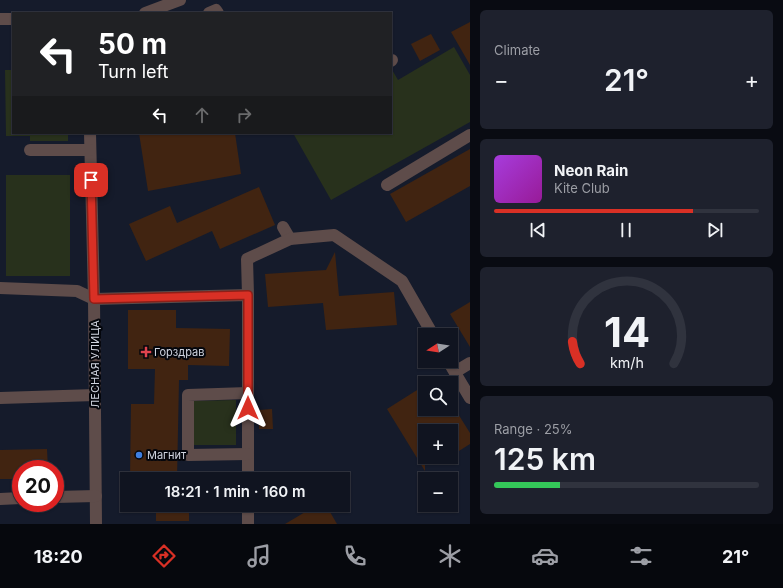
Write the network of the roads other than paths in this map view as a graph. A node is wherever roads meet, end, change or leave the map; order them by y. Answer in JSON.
{"nodes":[{"id":1,"x":180,"y":0,"type":"edge"},
{"id":2,"x":148,"y":12,"type":"edge"},
{"id":3,"x":0,"y":19,"type":"edge"},
{"id":4,"x":12,"y":19,"type":"edge"},
{"id":5,"x":90,"y":134,"type":"edge"},
{"id":6,"x":470,"y":135,"type":"edge"},
{"id":7,"x":30,"y":150,"type":"dead end"},
{"id":8,"x":90,"y":150,"type":"junction"},
{"id":9,"x":387,"y":185,"type":"dead end"},
{"id":10,"x":283,"y":227,"type":"dead end"},
{"id":11,"x":290,"y":240,"type":"junction"},
{"id":12,"x":0,"y":288,"type":"edge"},
{"id":13,"x":248,"y":295,"type":"junction"},
{"id":14,"x":94,"y":299,"type":"junction"},
{"id":15,"x":429,"y":328,"type":"edge"},
{"id":16,"x":470,"y":363,"type":"edge"},
{"id":17,"x":452,"y":368,"type":"edge"},
{"id":18,"x":455,"y":372,"type":"junction"},
{"id":19,"x":248,"y":393,"type":"junction"},
{"id":20,"x":95,"y":395,"type":"junction"},
{"id":21,"x":0,"y":398,"type":"edge"},
{"id":22,"x":470,"y":398,"type":"edge"},
{"id":23,"x":248,"y":454,"type":"junction"},
{"id":24,"x":248,"y":472,"type":"edge"},
{"id":25,"x":96,"y":496,"type":"junction"},
{"id":26,"x":64,"y":497,"type":"edge"},
{"id":27,"x":12,"y":498,"type":"edge"},
{"id":28,"x":0,"y":499,"type":"edge"},
{"id":29,"x":248,"y":512,"type":"edge"},
{"id":30,"x":96,"y":524,"type":"edge"},
{"id":31,"x":248,"y":524,"type":"edge"}],
"edges":[{"from":1,"to":2,"type":"street"},
{"from":3,"to":4,"type":"street"},
{"from":5,"to":8,"type":"street","name":"ЛЕСНАЯ УЛИЦА"},
{"from":6,"to":9,"type":"street"},
{"from":7,"to":8,"type":"street"},
{"from":8,"to":14,"type":"street","name":"ЛЕСНАЯ УЛИЦА"},
{"from":10,"to":11,"type":"street"},
{"from":11,"to":13,"type":"street"},
{"from":11,"to":15,"type":"street"},
{"from":12,"to":14,"type":"street"},
{"from":13,"to":14,"type":"street"},
{"from":13,"to":19,"type":"street"},
{"from":14,"to":20,"type":"street","name":"ЛЕСНАЯ УЛИЦА"},
{"from":16,"to":18,"type":"street"},
{"from":17,"to":18,"type":"street"},
{"from":18,"to":22,"type":"street"},
{"from":19,"to":23,"type":"street"},
{"from":19,"to":23,"type":"street"},
{"from":20,"to":21,"type":"street"},
{"from":20,"to":25,"type":"street","name":"ЛЕСНАЯ УЛИЦА"},
{"from":23,"to":24,"type":"street"},
{"from":25,"to":26,"type":"street"},
{"from":25,"to":30,"type":"street","name":"ЛЕСНАЯ УЛИЦА"},
{"from":27,"to":28,"type":"street"},
{"from":29,"to":31,"type":"street"}]}
